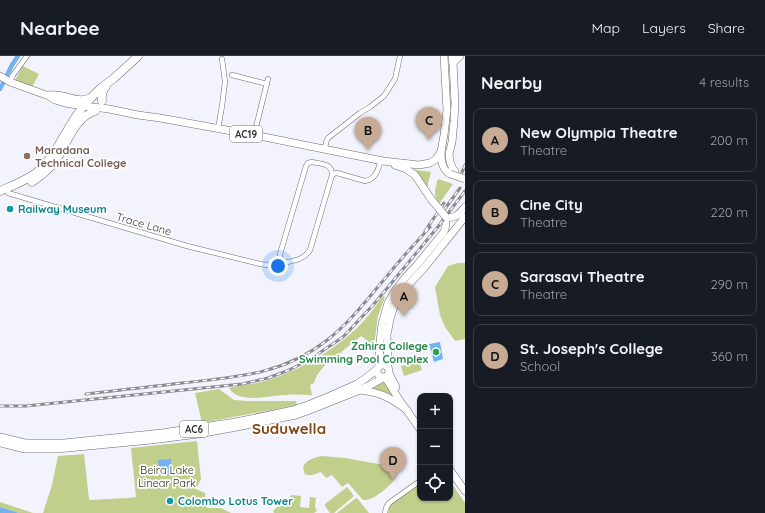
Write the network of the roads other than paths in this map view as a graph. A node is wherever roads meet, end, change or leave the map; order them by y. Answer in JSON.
{"nodes":[{"id":1,"x":28,"y":56,"type":"edge"},
{"id":2,"x":138,"y":56,"type":"edge"},
{"id":3,"x":400,"y":56,"type":"edge"},
{"id":4,"x":444,"y":56,"type":"edge"},
{"id":5,"x":460,"y":56,"type":"edge"},
{"id":6,"x":452,"y":58,"type":"edge"},
{"id":7,"x":222,"y":59,"type":"dead end"},
{"id":8,"x":232,"y":75,"type":"dead end"},
{"id":9,"x":5,"y":80,"type":"edge"},
{"id":10,"x":109,"y":82,"type":"junction"},
{"id":11,"x":49,"y":96,"type":"junction"},
{"id":12,"x":92,"y":96,"type":"junction"},
{"id":13,"x":102,"y":101,"type":"joint"},
{"id":14,"x":81,"y":109,"type":"junction"},
{"id":15,"x":109,"y":109,"type":"junction"},
{"id":16,"x":95,"y":111,"type":"joint"},
{"id":17,"x":218,"y":129,"type":"junction"},
{"id":18,"x":254,"y":135,"type":"junction"},
{"id":19,"x":325,"y":149,"type":"junction"},
{"id":20,"x":441,"y":152,"type":"junction"},
{"id":21,"x":382,"y":160,"type":"junction"},
{"id":22,"x":453,"y":172,"type":"junction"},
{"id":23,"x":335,"y":173,"type":"junction"},
{"id":24,"x":465,"y":174,"type":"edge"},
{"id":25,"x":465,"y":179,"type":"edge"},
{"id":26,"x":3,"y":192,"type":"edge"},
{"id":27,"x":465,"y":207,"type":"edge"},
{"id":28,"x":446,"y":217,"type":"junction"},
{"id":29,"x":465,"y":217,"type":"edge"},
{"id":30,"x":282,"y":264,"type":"junction"},
{"id":31,"x":395,"y":291,"type":"junction"},
{"id":32,"x":402,"y":296,"type":"junction"},
{"id":33,"x":378,"y":367,"type":"junction"},
{"id":34,"x":386,"y":374,"type":"junction"},
{"id":35,"x":360,"y":390,"type":"junction"},
{"id":36,"x":407,"y":410,"type":"junction"},
{"id":37,"x":273,"y":417,"type":"junction"},
{"id":38,"x":417,"y":418,"type":"edge"},
{"id":39,"x":417,"y":424,"type":"edge"},
{"id":40,"x":198,"y":431,"type":"junction"},
{"id":41,"x":0,"y":437,"type":"edge"},
{"id":42,"x":0,"y":443,"type":"edge"},
{"id":43,"x":451,"y":465,"type":"edge"},
{"id":44,"x":453,"y":474,"type":"edge"},
{"id":45,"x":417,"y":483,"type":"edge"},
{"id":46,"x":465,"y":485,"type":"edge"},
{"id":47,"x":465,"y":491,"type":"edge"},
{"id":48,"x":385,"y":513,"type":"edge"}],
"edges":[{"from":1,"to":9,"type":"street"},
{"from":2,"to":10,"type":"highway"},
{"from":3,"to":19,"type":"street"},
{"from":4,"to":20,"type":"main road"},
{"from":5,"to":6,"type":"main road"},
{"from":6,"to":22,"type":"main road"},
{"from":7,"to":17,"type":"street"},
{"from":8,"to":18,"type":"street"},
{"from":9,"to":11,"type":"main road"},
{"from":10,"to":12,"type":"highway"},
{"from":10,"to":13,"type":"highway"},
{"from":11,"to":12,"type":"main road"},
{"from":11,"to":14,"type":"main road"},
{"from":12,"to":14,"type":"highway"},
{"from":13,"to":15,"type":"main road"},
{"from":14,"to":15,"type":"main road","number":"AC19"},
{"from":14,"to":26,"type":"highway"},
{"from":15,"to":16,"type":"main road","number":"AC19"},
{"from":15,"to":17,"type":"main road","number":"AC19"},
{"from":16,"to":26,"type":"highway"},
{"from":17,"to":18,"type":"main road","number":"AC19"},
{"from":18,"to":19,"type":"main road","number":"AC19"},
{"from":19,"to":21,"type":"main road","number":"AC19"},
{"from":20,"to":21,"type":"main road"},
{"from":20,"to":22,"type":"main road"},
{"from":21,"to":23,"type":"street"},
{"from":21,"to":28,"type":"main road","bridge":true},
{"from":22,"to":24,"type":"main road"},
{"from":22,"to":25,"type":"main road","bridge":true},
{"from":23,"to":30,"type":"street","name":"Trace Lane"},
{"from":23,"to":30,"type":"street"},
{"from":26,"to":30,"type":"street","name":"Trace Lane"},
{"from":27,"to":28,"type":"main road"},
{"from":28,"to":31,"type":"main road"},
{"from":29,"to":32,"type":"main road"},
{"from":31,"to":32,"type":"main road"},
{"from":31,"to":33,"type":"main road"},
{"from":32,"to":34,"type":"main road"},
{"from":33,"to":34,"type":"main road"},
{"from":33,"to":34,"type":"main road"},
{"from":33,"to":37,"type":"main road","number":"AC6"},
{"from":34,"to":35,"type":"main road","number":"AC6"},
{"from":34,"to":36,"type":"main road"},
{"from":34,"to":38,"type":"main road"},
{"from":35,"to":36,"type":"main road"},
{"from":35,"to":37,"type":"main road","number":"AC6"},
{"from":36,"to":39,"type":"main road"},
{"from":37,"to":40,"type":"main road","number":"AC6"},
{"from":40,"to":41,"type":"main road","number":"AC6"},
{"from":40,"to":42,"type":"main road","number":"AC6"},
{"from":43,"to":46,"type":"main road"},
{"from":44,"to":47,"type":"main road"},
{"from":45,"to":48,"type":"street"}]}
